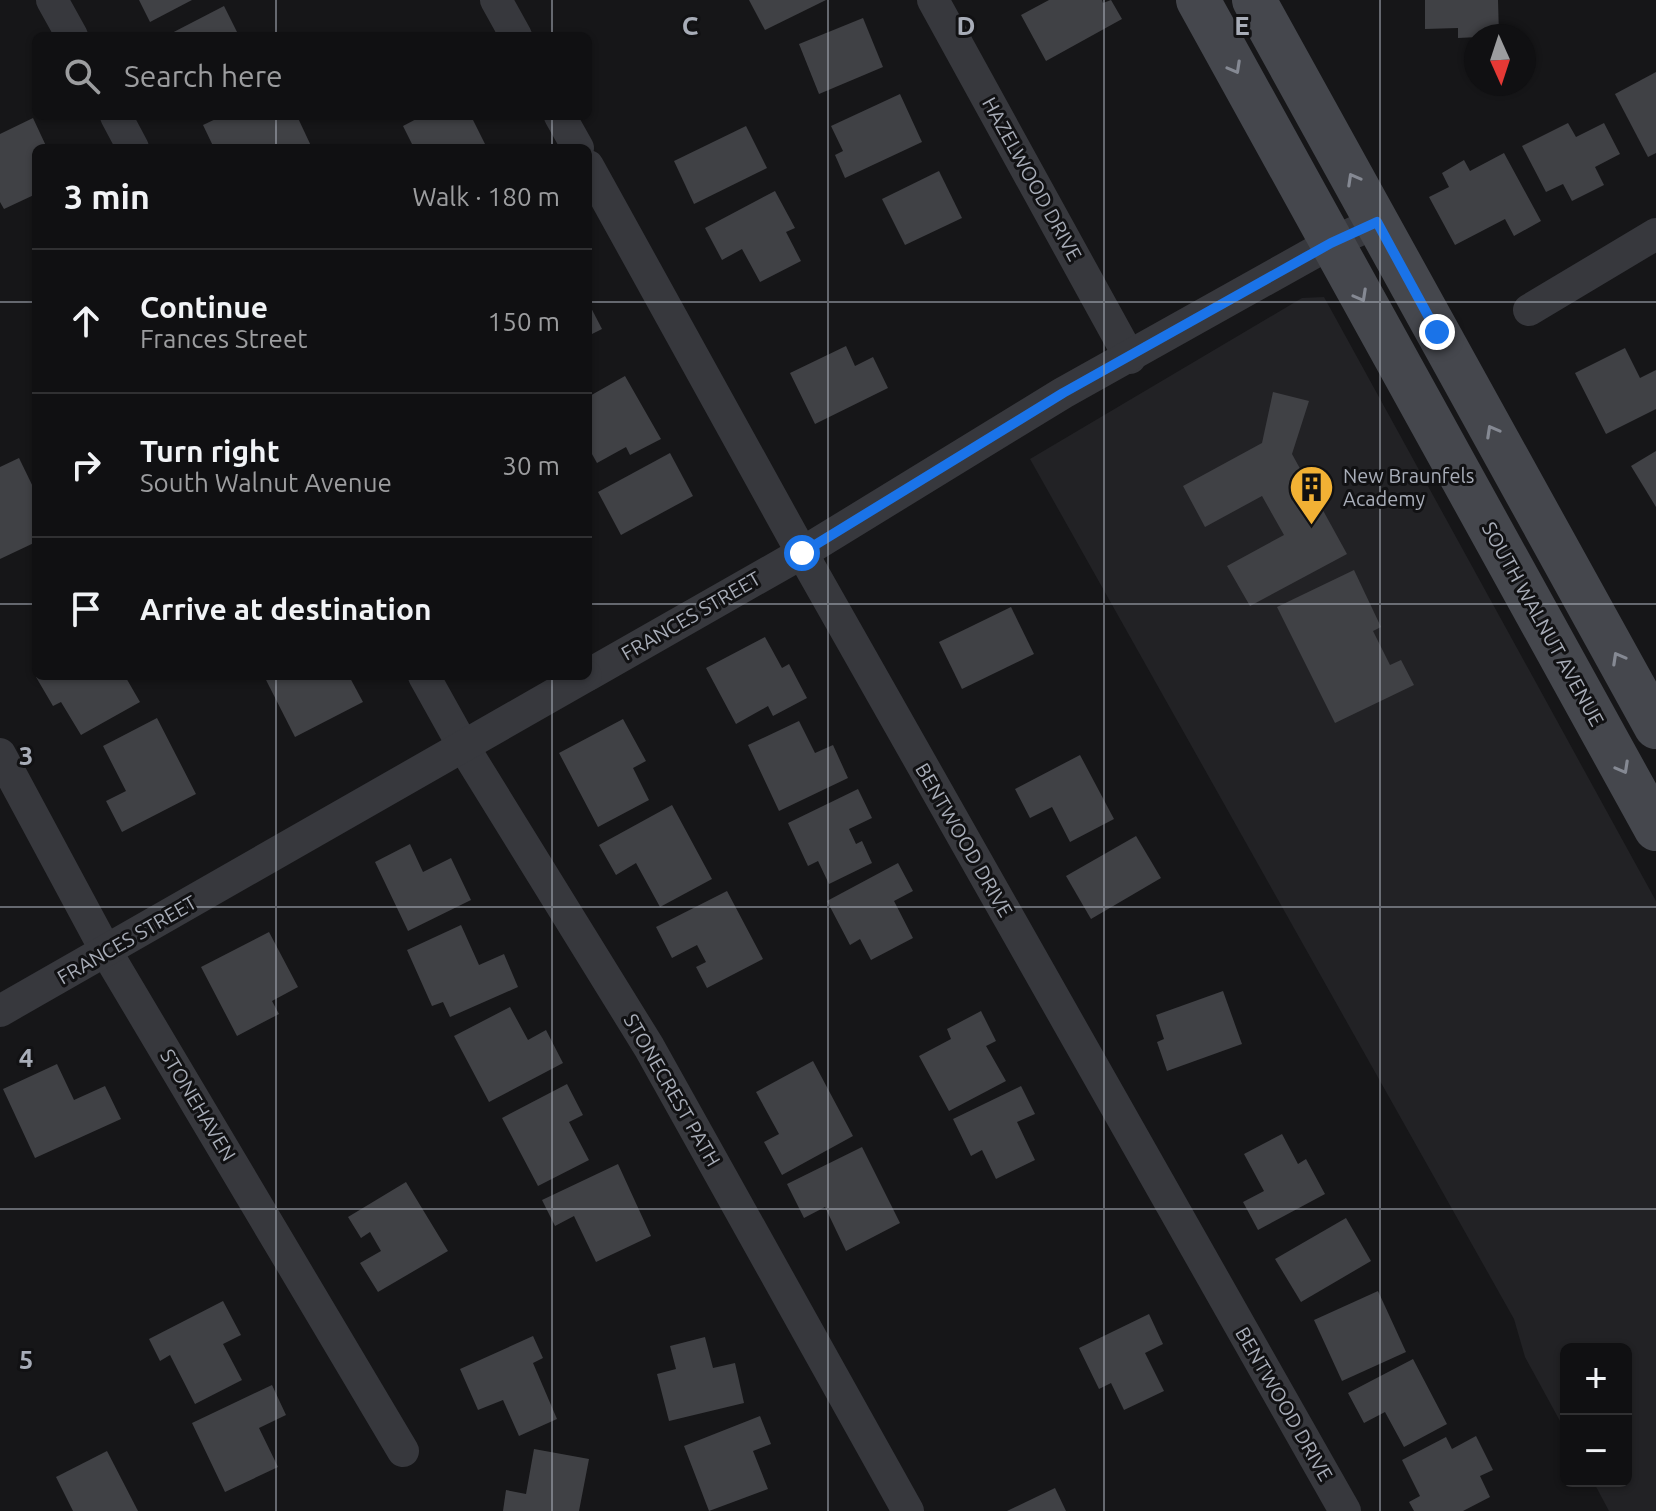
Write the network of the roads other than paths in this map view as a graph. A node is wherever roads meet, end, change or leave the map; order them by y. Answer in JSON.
{"nodes":[{"id":1,"x":52,"y":0,"type":"edge"},
{"id":2,"x":496,"y":0,"type":"edge"},
{"id":3,"x":933,"y":0,"type":"edge"},
{"id":4,"x":1198,"y":0,"type":"edge"},
{"id":5,"x":1254,"y":0,"type":"edge"},
{"id":6,"x":70,"y":32,"type":"edge"},
{"id":7,"x":514,"y":32,"type":"edge"},
{"id":8,"x":118,"y":120,"type":"edge"},
{"id":9,"x":562,"y":120,"type":"edge"},
{"id":10,"x":131,"y":144,"type":"edge"},
{"id":11,"x":576,"y":144,"type":"edge"},
{"id":12,"x":592,"y":173,"type":"edge"},
{"id":13,"x":1377,"y":222,"type":"junction"},
{"id":14,"x":1656,"y":234,"type":"edge"},
{"id":15,"x":1331,"y":243,"type":"junction"},
{"id":16,"x":1529,"y":310,"type":"dead end"},
{"id":17,"x":1130,"y":358,"type":"junction"},
{"id":18,"x":802,"y":553,"type":"junction"},
{"id":19,"x":592,"y":672,"type":"edge"},
{"id":20,"x":426,"y":680,"type":"edge"},
{"id":21,"x":578,"y":680,"type":"edge"},
{"id":22,"x":1656,"y":727,"type":"edge"},
{"id":23,"x":463,"y":746,"type":"junction"},
{"id":24,"x":0,"y":754,"type":"edge"},
{"id":25,"x":1656,"y":829,"type":"edge"},
{"id":26,"x":107,"y":953,"type":"junction"},
{"id":27,"x":0,"y":1011,"type":"edge"},
{"id":28,"x":403,"y":1451,"type":"dead end"},
{"id":29,"x":908,"y":1511,"type":"edge"},
{"id":30,"x":1345,"y":1511,"type":"edge"}],
"edges":[{"from":1,"to":6,"type":"street"},
{"from":2,"to":7,"type":"street"},
{"from":3,"to":17,"type":"street","name":"HAZELWOOD DRIVE"},
{"from":4,"to":15,"type":"street","name":"SOUTH WALNUT AVENUE","one_way":true},
{"from":13,"to":5,"type":"street","one_way":true},
{"from":8,"to":10,"type":"street"},
{"from":9,"to":11,"type":"street"},
{"from":12,"to":18,"type":"street","name":"BENTWOOD DRIVE"},
{"from":13,"to":15,"type":"street","name":"FRANCES STREET"},
{"from":22,"to":13,"type":"street","one_way":true},
{"from":14,"to":16,"type":"street"},
{"from":15,"to":17,"type":"street","name":"FRANCES STREET"},
{"from":15,"to":25,"type":"street","name":"SOUTH WALNUT AVENUE","one_way":true},
{"from":17,"to":18,"type":"street","name":"FRANCES STREET"},
{"from":18,"to":19,"type":"street","name":"FRANCES STREET"},
{"from":18,"to":30,"type":"street","name":"BENTWOOD DRIVE"},
{"from":20,"to":23,"type":"street","name":"STONECREST PATH"},
{"from":21,"to":23,"type":"street","name":"FRANCES STREET"},
{"from":23,"to":26,"type":"street","name":"FRANCES STREET"},
{"from":23,"to":29,"type":"street","name":"STONECREST PATH"},
{"from":24,"to":26,"type":"street","name":"STONEHAVEN"},
{"from":26,"to":27,"type":"street","name":"FRANCES STREET"},
{"from":26,"to":28,"type":"street","name":"STONEHAVEN"}]}
